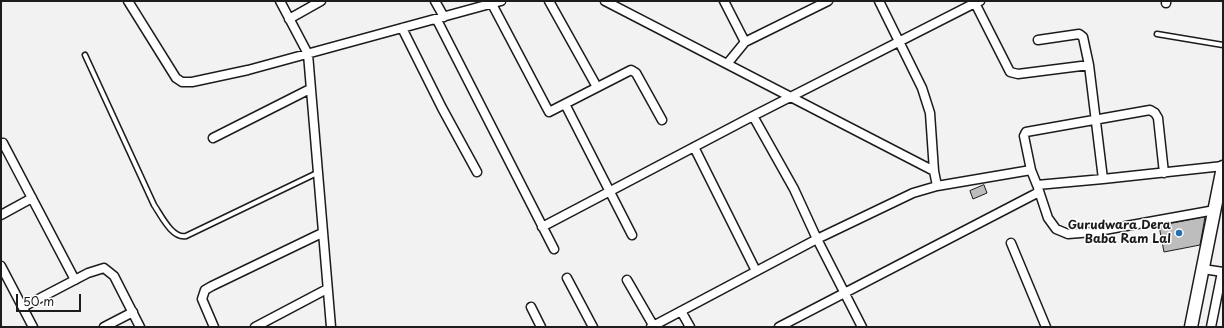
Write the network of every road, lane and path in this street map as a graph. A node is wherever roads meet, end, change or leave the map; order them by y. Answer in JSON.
{"nodes":[{"id":1,"x":128,"y":1,"type":"edge"},
{"id":2,"x":280,"y":1,"type":"edge"},
{"id":3,"x":321,"y":1,"type":"edge"},
{"id":4,"x":435,"y":1,"type":"edge"},
{"id":5,"x":501,"y":1,"type":"edge"},
{"id":6,"x":549,"y":1,"type":"edge"},
{"id":7,"x":605,"y":1,"type":"edge"},
{"id":8,"x":724,"y":1,"type":"edge"},
{"id":9,"x":828,"y":1,"type":"edge"},
{"id":10,"x":879,"y":1,"type":"edge"},
{"id":11,"x":976,"y":2,"type":"edge"},
{"id":12,"x":492,"y":4,"type":"junction"},
{"id":13,"x":440,"y":18,"type":"junction"},
{"id":14,"x":289,"y":19,"type":"junction"},
{"id":15,"x":402,"y":28,"type":"junction"},
{"id":16,"x":1157,"y":34,"type":"dead end"},
{"id":17,"x":1038,"y":40,"type":"dead end"},
{"id":18,"x":900,"y":41,"type":"junction"},
{"id":19,"x":745,"y":42,"type":"junction"},
{"id":20,"x":1223,"y":45,"type":"edge"},
{"id":21,"x":308,"y":54,"type":"junction"},
{"id":22,"x":85,"y":55,"type":"dead end"},
{"id":23,"x":728,"y":64,"type":"junction"},
{"id":24,"x":1089,"y":65,"type":"junction"},
{"id":25,"x":597,"y":87,"type":"junction"},
{"id":26,"x":310,"y":89,"type":"junction"},
{"id":27,"x":791,"y":97,"type":"junction"},
{"id":28,"x":565,"y":104,"type":"junction"},
{"id":29,"x":752,"y":116,"type":"junction"},
{"id":30,"x":662,"y":120,"type":"dead end"},
{"id":31,"x":1095,"y":120,"type":"junction"},
{"id":32,"x":213,"y":138,"type":"dead end"},
{"id":33,"x":3,"y":143,"type":"dead end"},
{"id":34,"x":694,"y":147,"type":"junction"},
{"id":35,"x":1223,"y":166,"type":"edge"},
{"id":36,"x":1031,"y":170,"type":"junction"},
{"id":37,"x":934,"y":171,"type":"junction"},
{"id":38,"x":477,"y":172,"type":"dead end"},
{"id":39,"x":317,"y":173,"type":"junction"},
{"id":40,"x":1164,"y":173,"type":"junction"},
{"id":41,"x":1102,"y":179,"type":"junction"},
{"id":42,"x":937,"y":186,"type":"junction"},
{"id":43,"x":1038,"y":188,"type":"junction"},
{"id":44,"x":610,"y":191,"type":"junction"},
{"id":45,"x":32,"y":198,"type":"junction"},
{"id":46,"x":1215,"y":210,"type":"junction"},
{"id":47,"x":1,"y":215,"type":"edge"},
{"id":48,"x":542,"y":227,"type":"junction"},
{"id":49,"x":322,"y":233,"type":"junction"},
{"id":50,"x":632,"y":235,"type":"dead end"},
{"id":51,"x":817,"y":239,"type":"junction"},
{"id":52,"x":1012,"y":243,"type":"dead end"},
{"id":53,"x":554,"y":249,"type":"dead end"},
{"id":54,"x":1,"y":266,"type":"edge"},
{"id":55,"x":1203,"y":268,"type":"junction"},
{"id":56,"x":756,"y":271,"type":"junction"},
{"id":57,"x":1223,"y":272,"type":"edge"},
{"id":58,"x":567,"y":278,"type":"dead end"},
{"id":59,"x":75,"y":280,"type":"junction"},
{"id":60,"x":627,"y":280,"type":"dead end"},
{"id":61,"x":327,"y":289,"type":"junction"},
{"id":62,"x":845,"y":292,"type":"junction"},
{"id":63,"x":23,"y":307,"type":"junction"},
{"id":64,"x":531,"y":308,"type":"dead end"},
{"id":65,"x":681,"y":311,"type":"junction"},
{"id":66,"x":132,"y":312,"type":"junction"},
{"id":67,"x":652,"y":326,"type":"edge"},
{"id":68,"x":33,"y":327,"type":"edge"},
{"id":69,"x":104,"y":327,"type":"edge"},
{"id":70,"x":140,"y":327,"type":"edge"},
{"id":71,"x":214,"y":327,"type":"edge"},
{"id":72,"x":255,"y":327,"type":"edge"},
{"id":73,"x":331,"y":327,"type":"edge"},
{"id":74,"x":541,"y":327,"type":"edge"},
{"id":75,"x":594,"y":327,"type":"edge"},
{"id":76,"x":690,"y":327,"type":"edge"},
{"id":77,"x":779,"y":327,"type":"edge"},
{"id":78,"x":862,"y":327,"type":"edge"},
{"id":79,"x":1046,"y":327,"type":"edge"},
{"id":80,"x":1191,"y":327,"type":"edge"},
{"id":81,"x":1211,"y":327,"type":"edge"}],
"edges":[{"from":1,"to":21,"type":"street"},
{"from":2,"to":14,"type":"street"},
{"from":3,"to":14,"type":"street"},
{"from":4,"to":13,"type":"street"},
{"from":5,"to":12,"type":"street"},
{"from":6,"to":25,"type":"street"},
{"from":7,"to":23,"type":"street"},
{"from":8,"to":19,"type":"street"},
{"from":9,"to":19,"type":"street"},
{"from":10,"to":18,"type":"street"},
{"from":11,"to":18,"type":"street"},
{"from":11,"to":24,"type":"street"},
{"from":12,"to":13,"type":"street"},
{"from":12,"to":28,"type":"street"},
{"from":13,"to":15,"type":"street"},
{"from":13,"to":48,"type":"street"},
{"from":14,"to":21,"type":"street"},
{"from":15,"to":21,"type":"street"},
{"from":15,"to":38,"type":"street"},
{"from":16,"to":20,"type":"lane"},
{"from":17,"to":24,"type":"street"},
{"from":18,"to":27,"type":"street"},
{"from":18,"to":37,"type":"street"},
{"from":19,"to":23,"type":"street"},
{"from":21,"to":26,"type":"street"},
{"from":22,"to":39,"type":"lane"},
{"from":23,"to":27,"type":"street"},
{"from":24,"to":31,"type":"street"},
{"from":25,"to":28,"type":"street"},
{"from":25,"to":30,"type":"street"},
{"from":26,"to":32,"type":"street"},
{"from":26,"to":39,"type":"street"},
{"from":27,"to":29,"type":"street"},
{"from":27,"to":37,"type":"street"},
{"from":28,"to":44,"type":"street"},
{"from":29,"to":34,"type":"street"},
{"from":29,"to":51,"type":"street"},
{"from":31,"to":36,"type":"street"},
{"from":31,"to":40,"type":"street"},
{"from":31,"to":41,"type":"street"},
{"from":33,"to":45,"type":"street"},
{"from":34,"to":44,"type":"street"},
{"from":34,"to":56,"type":"street"},
{"from":35,"to":40,"type":"street"},
{"from":35,"to":46,"type":"main road"},
{"from":36,"to":42,"type":"street"},
{"from":36,"to":43,"type":"street"},
{"from":37,"to":42,"type":"street"},
{"from":39,"to":49,"type":"street"},
{"from":40,"to":41,"type":"street"},
{"from":41,"to":43,"type":"street"},
{"from":42,"to":51,"type":"street"},
{"from":43,"to":46,"type":"street"},
{"from":43,"to":62,"type":"street"},
{"from":44,"to":48,"type":"street"},
{"from":44,"to":50,"type":"street"},
{"from":45,"to":47,"type":"street"},
{"from":45,"to":59,"type":"street"},
{"from":46,"to":55,"type":"main road"},
{"from":48,"to":53,"type":"street"},
{"from":49,"to":61,"type":"street"},
{"from":49,"to":71,"type":"street"},
{"from":51,"to":56,"type":"street"},
{"from":51,"to":62,"type":"street"},
{"from":52,"to":79,"type":"street"},
{"from":54,"to":63,"type":"street"},
{"from":55,"to":57,"type":"street"},
{"from":55,"to":80,"type":"main road"},
{"from":56,"to":65,"type":"street"},
{"from":57,"to":81,"type":"street"},
{"from":58,"to":75,"type":"street"},
{"from":59,"to":63,"type":"street"},
{"from":59,"to":66,"type":"street"},
{"from":60,"to":67,"type":"street"},
{"from":61,"to":72,"type":"street"},
{"from":61,"to":73,"type":"street"},
{"from":62,"to":77,"type":"street"},
{"from":62,"to":78,"type":"street"},
{"from":63,"to":68,"type":"street"},
{"from":64,"to":74,"type":"street"},
{"from":65,"to":67,"type":"street"},
{"from":65,"to":76,"type":"street"},
{"from":66,"to":69,"type":"street"},
{"from":66,"to":70,"type":"street"}]}
